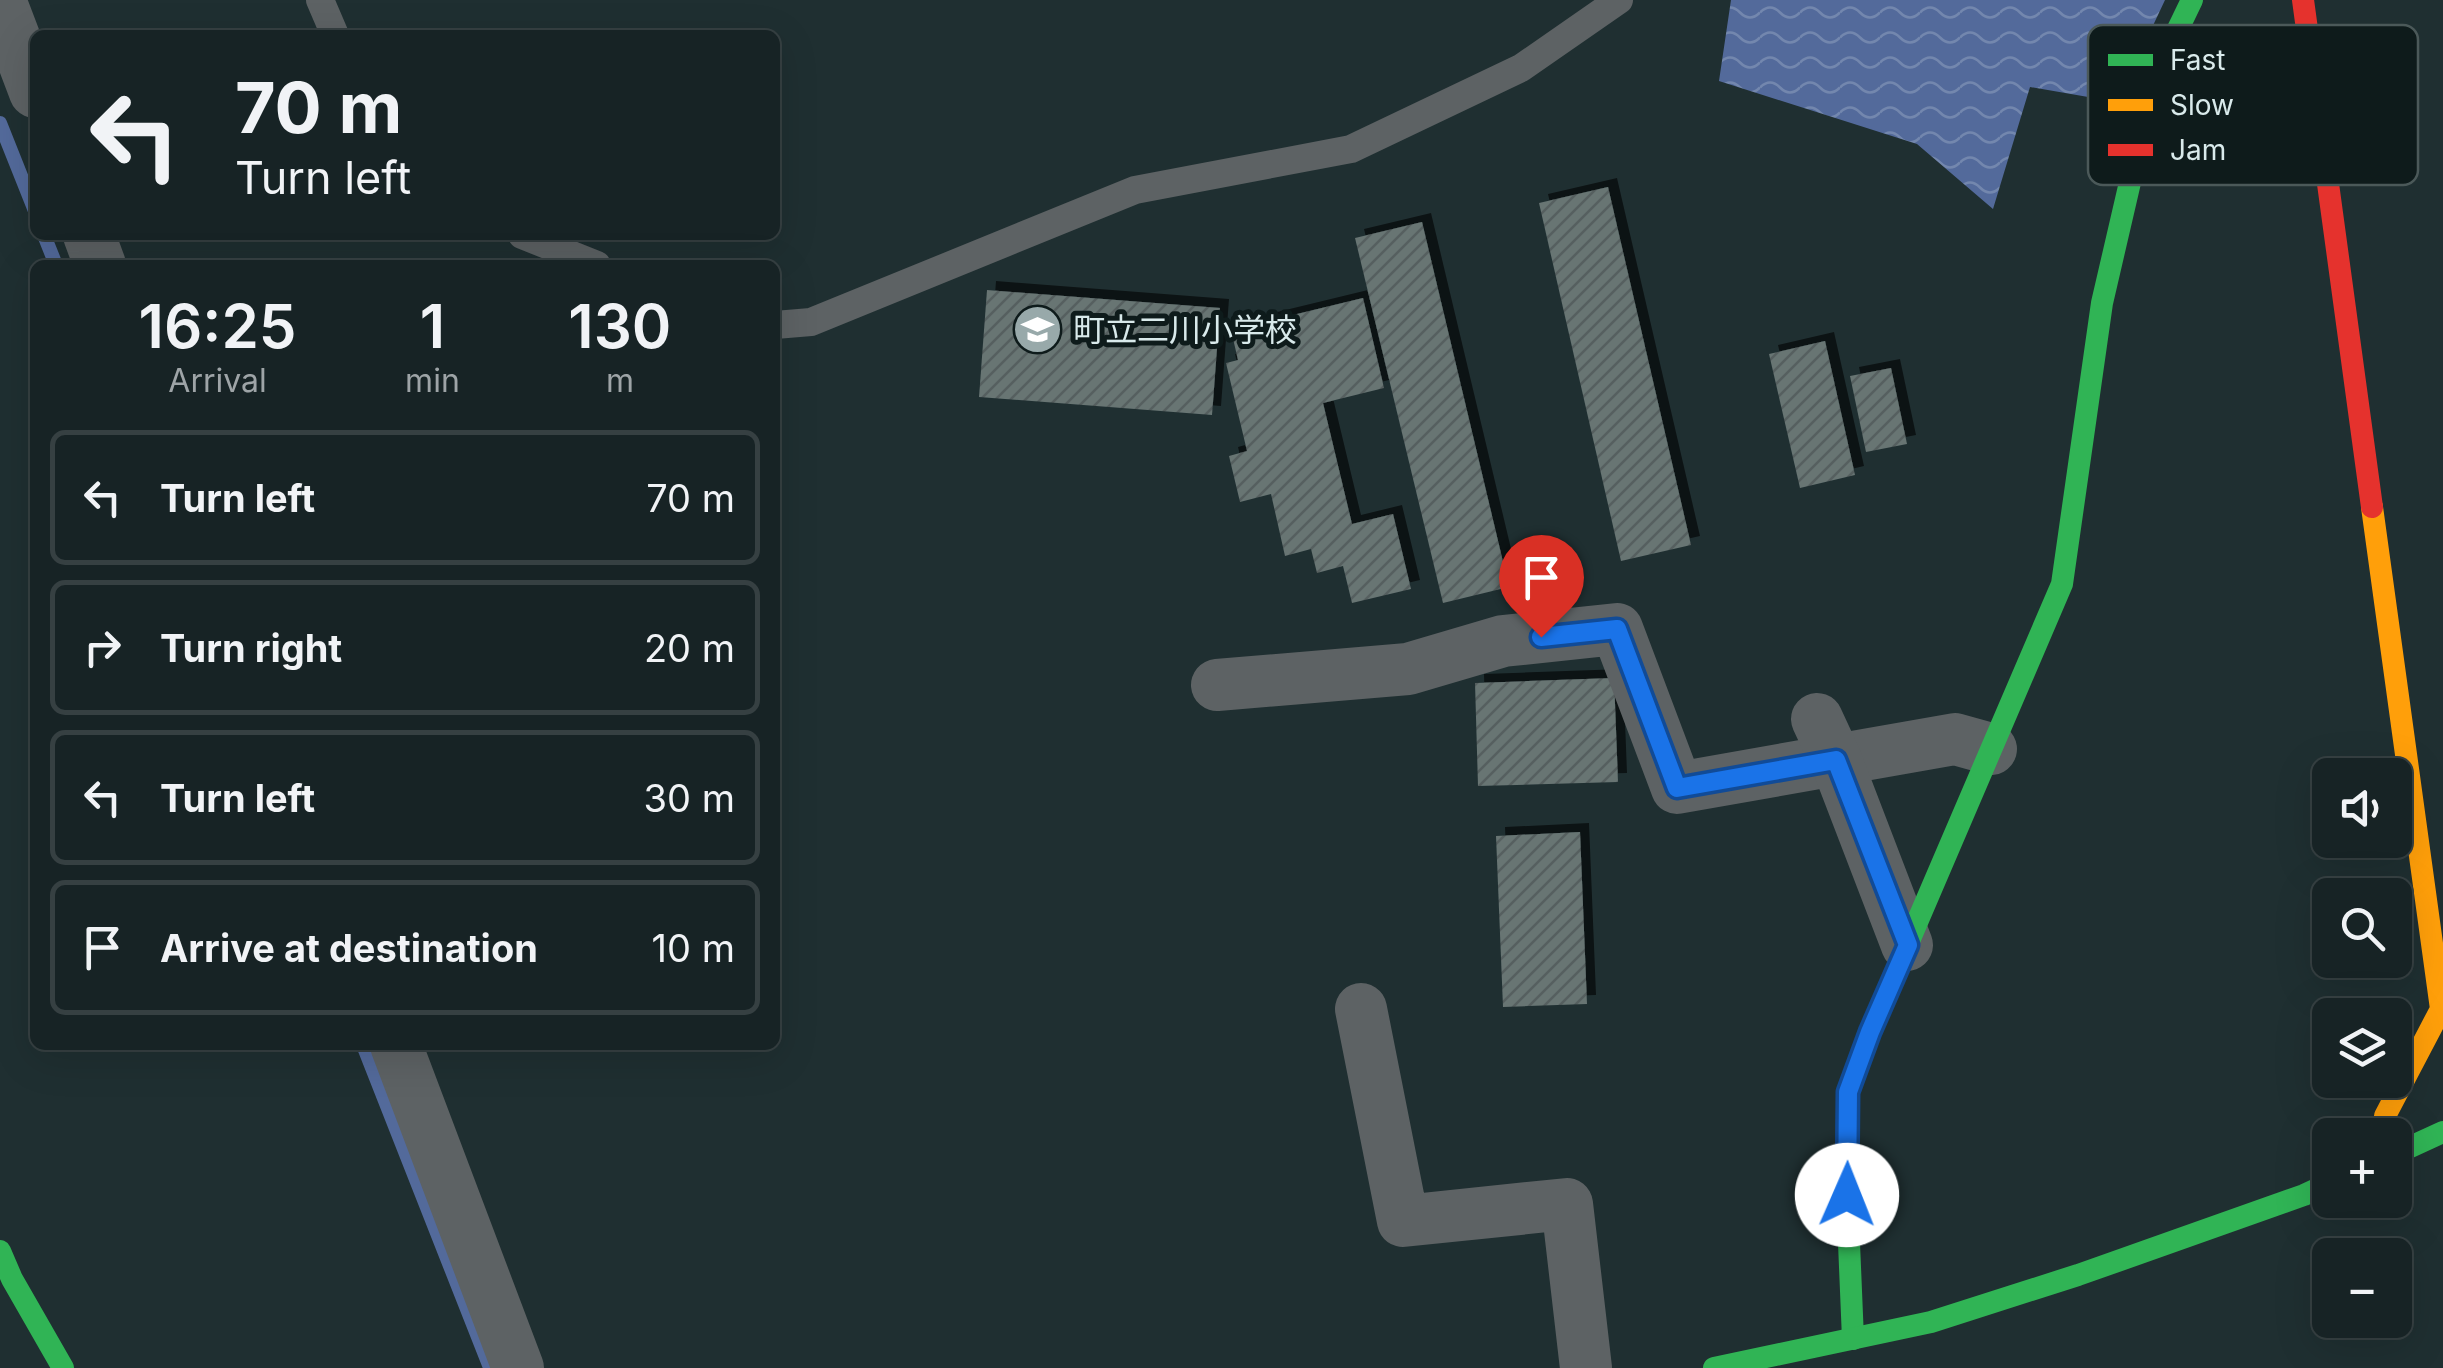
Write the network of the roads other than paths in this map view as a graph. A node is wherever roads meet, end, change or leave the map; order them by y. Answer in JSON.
{"nodes":[{"id":1,"x":0,"y":0,"type":"edge"},
{"id":2,"x":320,"y":0,"type":"edge"},
{"id":3,"x":1618,"y":0,"type":"edge"},
{"id":4,"x":2192,"y":0,"type":"edge"},
{"id":5,"x":2303,"y":0,"type":"edge"},
{"id":6,"x":2180,"y":25,"type":"edge"},
{"id":7,"x":2306,"y":25,"type":"edge"},
{"id":8,"x":333,"y":30,"type":"edge"},
{"id":9,"x":30,"y":79,"type":"edge"},
{"id":10,"x":2129,"y":185,"type":"edge"},
{"id":11,"x":2328,"y":185,"type":"edge"},
{"id":12,"x":535,"y":240,"type":"edge"},
{"id":13,"x":585,"y":260,"type":"edge"},
{"id":14,"x":780,"y":325,"type":"edge"},
{"id":15,"x":1217,"y":685,"type":"dead end"},
{"id":16,"x":1826,"y":740,"type":"junction"},
{"id":17,"x":1991,"y":749,"type":"junction"},
{"id":18,"x":1908,"y":945,"type":"junction"},
{"id":19,"x":1361,"y":1008,"type":"dead end"},
{"id":20,"x":398,"y":1050,"type":"edge"},
{"id":21,"x":2385,"y":1118,"type":"edge"},
{"id":22,"x":2443,"y":1132,"type":"edge"},
{"id":23,"x":2412,"y":1146,"type":"edge"},
{"id":24,"x":2312,"y":1191,"type":"edge"},
{"id":25,"x":0,"y":1251,"type":"edge"},
{"id":26,"x":1845,"y":1350,"type":"edge"},
{"id":27,"x":62,"y":1368,"type":"edge"},
{"id":28,"x":518,"y":1368,"type":"edge"},
{"id":29,"x":1586,"y":1368,"type":"edge"},
{"id":30,"x":1714,"y":1368,"type":"edge"}],
"edges":[{"from":1,"to":9,"type":"street"},
{"from":2,"to":8,"type":"lane"},
{"from":3,"to":14,"type":"lane"},
{"from":4,"to":6,"type":"street"},
{"from":5,"to":7,"type":"street"},
{"from":10,"to":17,"type":"street"},
{"from":11,"to":21,"type":"street"},
{"from":12,"to":13,"type":"lane"},
{"from":15,"to":16,"type":"street"},
{"from":16,"to":17,"type":"street"},
{"from":16,"to":18,"type":"street"},
{"from":17,"to":18,"type":"street"},
{"from":18,"to":26,"type":"street"},
{"from":19,"to":29,"type":"street"},
{"from":20,"to":28,"type":"street"},
{"from":22,"to":23,"type":"street"},
{"from":24,"to":26,"type":"street"},
{"from":25,"to":27,"type":"street"},
{"from":26,"to":30,"type":"street"}]}
